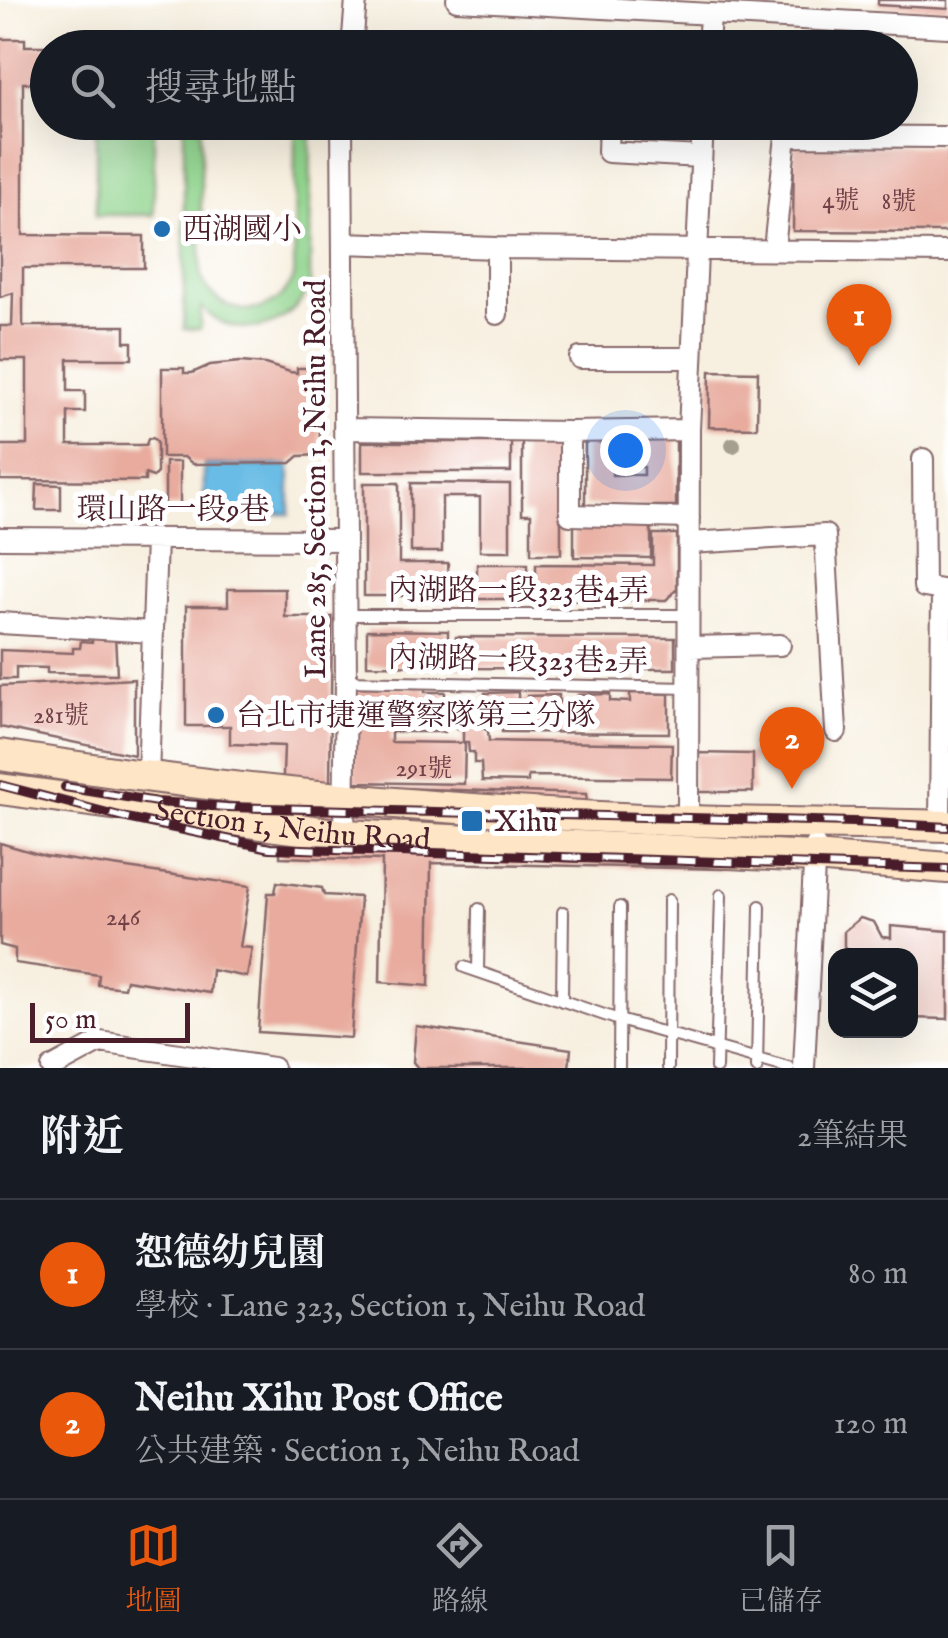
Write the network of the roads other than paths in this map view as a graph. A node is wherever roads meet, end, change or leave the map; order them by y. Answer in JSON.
{"nodes":[{"id":1,"x":356,"y":0,"type":"edge"},
{"id":2,"x":457,"y":0,"type":"edge"},
{"id":3,"x":710,"y":15,"type":"junction"},
{"id":4,"x":948,"y":27,"type":"edge"},
{"id":5,"x":354,"y":30,"type":"edge"},
{"id":6,"x":709,"y":30,"type":"edge"},
{"id":7,"x":918,"y":138,"type":"edge"},
{"id":8,"x":948,"y":138,"type":"edge"},
{"id":9,"x":342,"y":140,"type":"edge"},
{"id":10,"x":608,"y":140,"type":"edge"},
{"id":11,"x":702,"y":140,"type":"edge"},
{"id":12,"x":786,"y":140,"type":"edge"},
{"id":13,"x":701,"y":156,"type":"junction"},
{"id":14,"x":343,"y":243,"type":"junction"},
{"id":15,"x":498,"y":248,"type":"junction"},
{"id":16,"x":696,"y":250,"type":"junction"},
{"id":17,"x":774,"y":250,"type":"junction"},
{"id":18,"x":948,"y":252,"type":"edge"},
{"id":19,"x":497,"y":314,"type":"dead end"},
{"id":20,"x":580,"y":358,"type":"dead end"},
{"id":21,"x":692,"y":358,"type":"junction"},
{"id":22,"x":344,"y":429,"type":"junction"},
{"id":23,"x":689,"y":430,"type":"junction"},
{"id":24,"x":570,"y":432,"type":"junction"},
{"id":25,"x":923,"y":459,"type":"dead end"},
{"id":26,"x":689,"y":518,"type":"junction"},
{"id":27,"x":0,"y":538,"type":"edge"},
{"id":28,"x":156,"y":540,"type":"junction"},
{"id":29,"x":345,"y":540,"type":"junction"},
{"id":30,"x":689,"y":543,"type":"junction"},
{"id":31,"x":346,"y":615,"type":"junction"},
{"id":32,"x":690,"y":615,"type":"junction"},
{"id":33,"x":0,"y":623,"type":"edge"},
{"id":34,"x":154,"y":632,"type":"junction"},
{"id":35,"x":780,"y":645,"type":"dead end"},
{"id":36,"x":688,"y":647,"type":"junction"},
{"id":37,"x":346,"y":681,"type":"junction"},
{"id":38,"x":688,"y":688,"type":"junction"},
{"id":39,"x":836,"y":731,"type":"dead end"},
{"id":40,"x":0,"y":755,"type":"edge"},
{"id":41,"x":148,"y":779,"type":"junction"},
{"id":42,"x":0,"y":788,"type":"edge"},
{"id":43,"x":345,"y":799,"type":"junction"},
{"id":44,"x":688,"y":820,"type":"junction"},
{"id":45,"x":816,"y":823,"type":"junction"},
{"id":46,"x":944,"y":826,"type":"edge"},
{"id":47,"x":344,"y":834,"type":"junction"},
{"id":48,"x":814,"y":858,"type":"junction"},
{"id":49,"x":948,"y":868,"type":"edge"},
{"id":50,"x":721,"y":896,"type":"dead end"},
{"id":51,"x":669,"y":900,"type":"dead end"},
{"id":52,"x":760,"y":906,"type":"dead end"},
{"id":53,"x":620,"y":908,"type":"dead end"},
{"id":54,"x":480,"y":909,"type":"dead end"},
{"id":55,"x":563,"y":912,"type":"dead end"},
{"id":56,"x":464,"y":967,"type":"dead end"},
{"id":57,"x":478,"y":972,"type":"junction"},
{"id":58,"x":562,"y":1001,"type":"junction"},
{"id":59,"x":619,"y":1020,"type":"junction"},
{"id":60,"x":668,"y":1034,"type":"junction"},
{"id":61,"x":716,"y":1048,"type":"junction"},
{"id":62,"x":757,"y":1064,"type":"edge"},
{"id":63,"x":52,"y":1068,"type":"edge"},
{"id":64,"x":273,"y":1068,"type":"edge"},
{"id":65,"x":619,"y":1068,"type":"edge"},
{"id":66,"x":668,"y":1068,"type":"edge"},
{"id":67,"x":716,"y":1068,"type":"edge"},
{"id":68,"x":789,"y":1068,"type":"edge"},
{"id":69,"x":804,"y":1068,"type":"edge"}],
"edges":[{"from":1,"to":5,"type":"street"},
{"from":2,"to":3,"type":"street"},
{"from":3,"to":4,"type":"street"},
{"from":3,"to":6,"type":"street"},
{"from":7,"to":8,"type":"street"},
{"from":9,"to":14,"type":"street","name":"Lane 285, Section 1, Neihu Road"},
{"from":10,"to":13,"type":"street"},
{"from":11,"to":13,"type":"street"},
{"from":12,"to":17,"type":"street"},
{"from":13,"to":16,"type":"street"},
{"from":14,"to":15,"type":"street"},
{"from":14,"to":22,"type":"street","name":"Lane 285, Section 1, Neihu Road"},
{"from":15,"to":16,"type":"street"},
{"from":15,"to":19,"type":"street"},
{"from":16,"to":17,"type":"street"},
{"from":16,"to":21,"type":"street"},
{"from":17,"to":18,"type":"street"},
{"from":20,"to":21,"type":"street"},
{"from":21,"to":23,"type":"street"},
{"from":22,"to":24,"type":"street"},
{"from":22,"to":29,"type":"street","name":"Lane 285, Section 1, Neihu Road"},
{"from":23,"to":24,"type":"street"},
{"from":23,"to":26,"type":"street"},
{"from":24,"to":26,"type":"street"},
{"from":25,"to":46,"type":"street"},
{"from":26,"to":30,"type":"street"},
{"from":27,"to":28,"type":"street","name":"環山路一段9巷"},
{"from":28,"to":29,"type":"street","name":"環山路一段9巷"},
{"from":28,"to":34,"type":"street"},
{"from":29,"to":31,"type":"street","name":"Lane 285, Section 1, Neihu Road"},
{"from":30,"to":32,"type":"street"},
{"from":30,"to":39,"type":"street"},
{"from":31,"to":32,"type":"lane","name":"內湖路一段323巷4弄"},
{"from":31,"to":37,"type":"street","name":"Lane 285, Section 1, Neihu Road"},
{"from":32,"to":36,"type":"street"},
{"from":33,"to":34,"type":"street"},
{"from":34,"to":41,"type":"street"},
{"from":35,"to":36,"type":"street"},
{"from":36,"to":38,"type":"street"},
{"from":37,"to":38,"type":"lane","name":"內湖路一段323巷2弄"},
{"from":37,"to":43,"type":"street","name":"Lane 285, Section 1, Neihu Road"},
{"from":38,"to":44,"type":"street"},
{"from":40,"to":41,"type":"main road","name":"Section 1, Neihu Road"},
{"from":41,"to":43,"type":"main road","name":"Section 1, Neihu Road"},
{"from":42,"to":47,"type":"main road","name":"Section 1, Neihu Road"},
{"from":43,"to":44,"type":"main road","name":"Section 1, Neihu Road"},
{"from":43,"to":47,"type":"street","name":"Lane 285, Section 1, Neihu Road"},
{"from":44,"to":45,"type":"main road","name":"Section 1, Neihu Road"},
{"from":45,"to":46,"type":"main road","name":"Section 1, Neihu Road"},
{"from":45,"to":48,"type":"street"},
{"from":47,"to":48,"type":"main road","name":"Section 1, Neihu Road"},
{"from":48,"to":49,"type":"main road","name":"Section 1, Neihu Road"},
{"from":48,"to":69,"type":"street"},
{"from":50,"to":61,"type":"lane"},
{"from":51,"to":60,"type":"lane"},
{"from":52,"to":62,"type":"lane"},
{"from":53,"to":59,"type":"lane"},
{"from":54,"to":57,"type":"lane"},
{"from":55,"to":58,"type":"lane"},
{"from":56,"to":57,"type":"lane"},
{"from":57,"to":58,"type":"lane"},
{"from":58,"to":59,"type":"lane"},
{"from":59,"to":60,"type":"lane"},
{"from":59,"to":65,"type":"lane"},
{"from":60,"to":61,"type":"lane"},
{"from":60,"to":66,"type":"lane"},
{"from":61,"to":62,"type":"lane"},
{"from":61,"to":67,"type":"lane"},
{"from":62,"to":68,"type":"lane"},
{"from":63,"to":64,"type":"street"}]}
